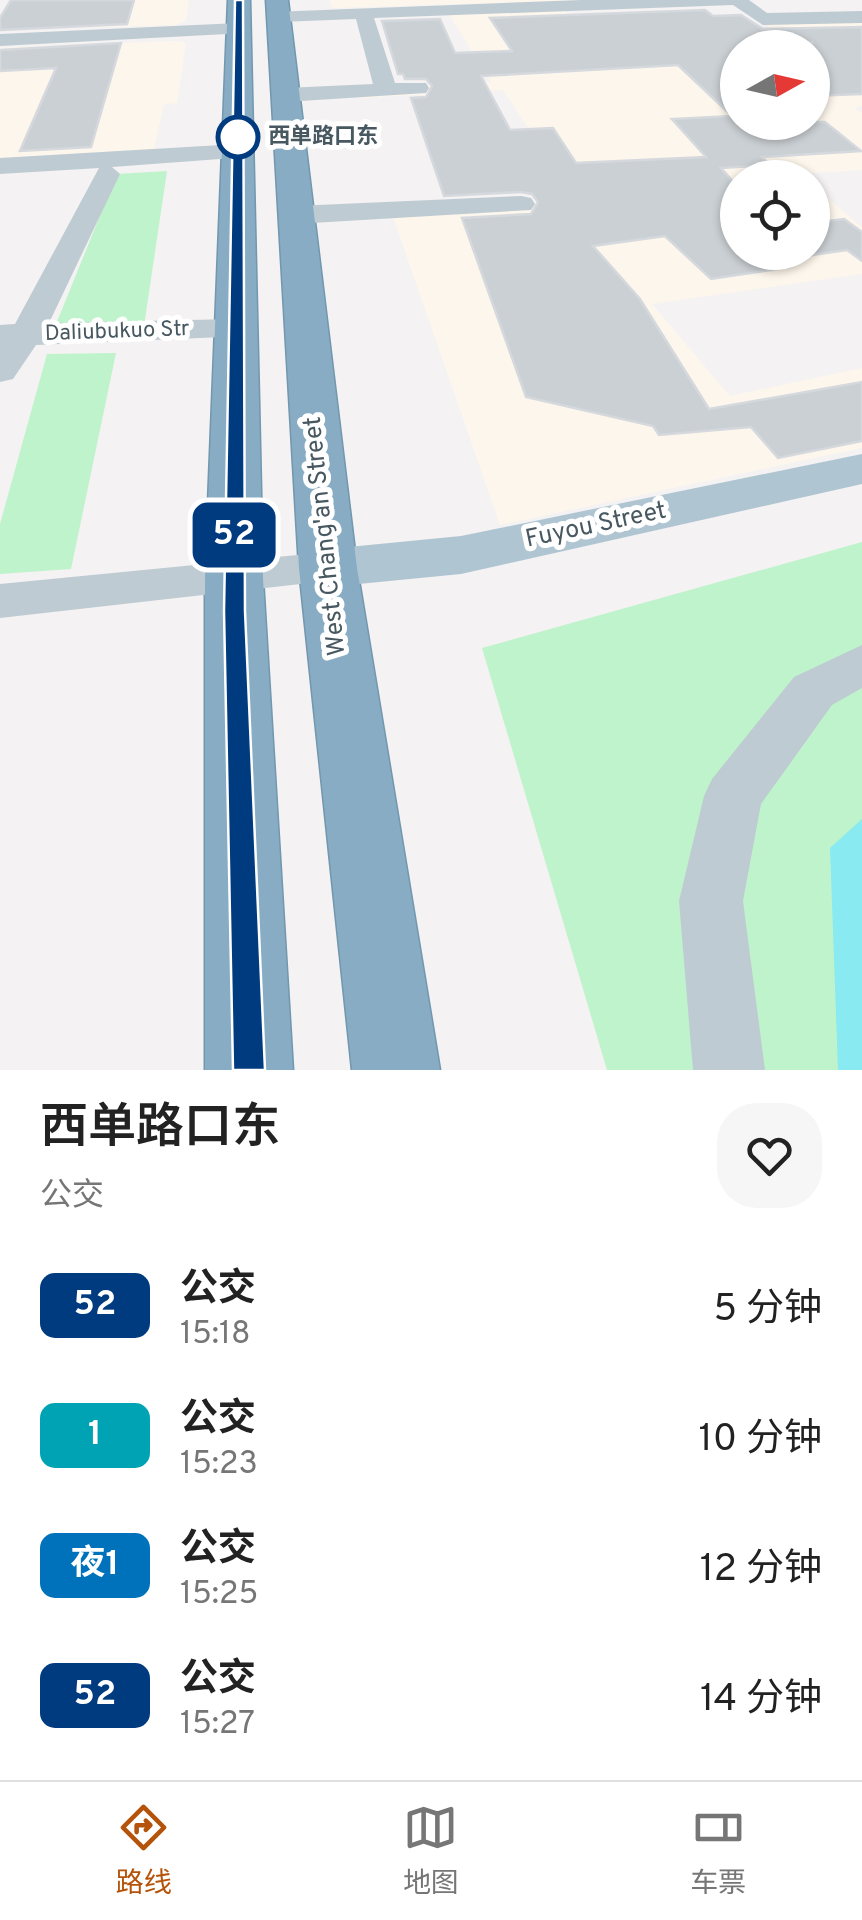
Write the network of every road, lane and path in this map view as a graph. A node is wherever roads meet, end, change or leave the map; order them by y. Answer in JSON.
{"nodes":[{"id":1,"x":736,"y":0,"type":"edge"},
{"id":2,"x":278,"y":8,"type":"edge"},
{"id":3,"x":363,"y":12,"type":"junction"},
{"id":4,"x":239,"y":15,"type":"edge"},
{"id":5,"x":862,"y":17,"type":"edge"},
{"id":6,"x":0,"y":40,"type":"edge"},
{"id":7,"x":418,"y":88,"type":"dead end"},
{"id":8,"x":386,"y":90,"type":"junction"},
{"id":9,"x":285,"y":95,"type":"junction"},
{"id":10,"x":238,"y":152,"type":"junction"},
{"id":11,"x":0,"y":166,"type":"edge"},
{"id":12,"x":107,"y":174,"type":"dead end"},
{"id":13,"x":521,"y":204,"type":"dead end"},
{"id":14,"x":295,"y":215,"type":"junction"},
{"id":15,"x":234,"y":328,"type":"junction"},
{"id":16,"x":13,"y":335,"type":"edge"},
{"id":17,"x":0,"y":372,"type":"edge"},
{"id":18,"x":862,"y":469,"type":"edge"},
{"id":19,"x":328,"y":568,"type":"junction"},
{"id":20,"x":234,"y":578,"type":"junction"},
{"id":21,"x":0,"y":601,"type":"edge"},
{"id":22,"x":862,"y":664,"type":"edge"},
{"id":23,"x":249,"y":1070,"type":"edge"},
{"id":24,"x":396,"y":1070,"type":"edge"},
{"id":25,"x":729,"y":1070,"type":"edge"}],
"edges":[{"from":1,"to":3,"type":"street"},
{"from":1,"to":5,"type":"street"},
{"from":2,"to":3,"type":"street"},
{"from":2,"to":9,"type":"highway","name":"West Chang'an Street"},
{"from":3,"to":8,"type":"street"},
{"from":4,"to":6,"type":"street"},
{"from":4,"to":10,"type":"highway"},
{"from":7,"to":8,"type":"street"},
{"from":8,"to":9,"type":"street"},
{"from":9,"to":14,"type":"highway","name":"West Chang'an Street"},
{"from":10,"to":11,"type":"street"},
{"from":10,"to":15,"type":"highway"},
{"from":12,"to":16,"type":"street"},
{"from":13,"to":14,"type":"street"},
{"from":14,"to":19,"type":"highway","name":"West Chang'an Street"},
{"from":15,"to":16,"type":"street","name":"Daliubukuo Str"},
{"from":15,"to":20,"type":"highway"},
{"from":16,"to":17,"type":"street"},
{"from":18,"to":19,"type":"main road","name":"Fuyou Street"},
{"from":19,"to":20,"type":"street"},
{"from":19,"to":24,"type":"highway","name":"West Chang'an Street"},
{"from":20,"to":21,"type":"street"},
{"from":20,"to":23,"type":"highway"},
{"from":22,"to":25,"type":"street"}]}
